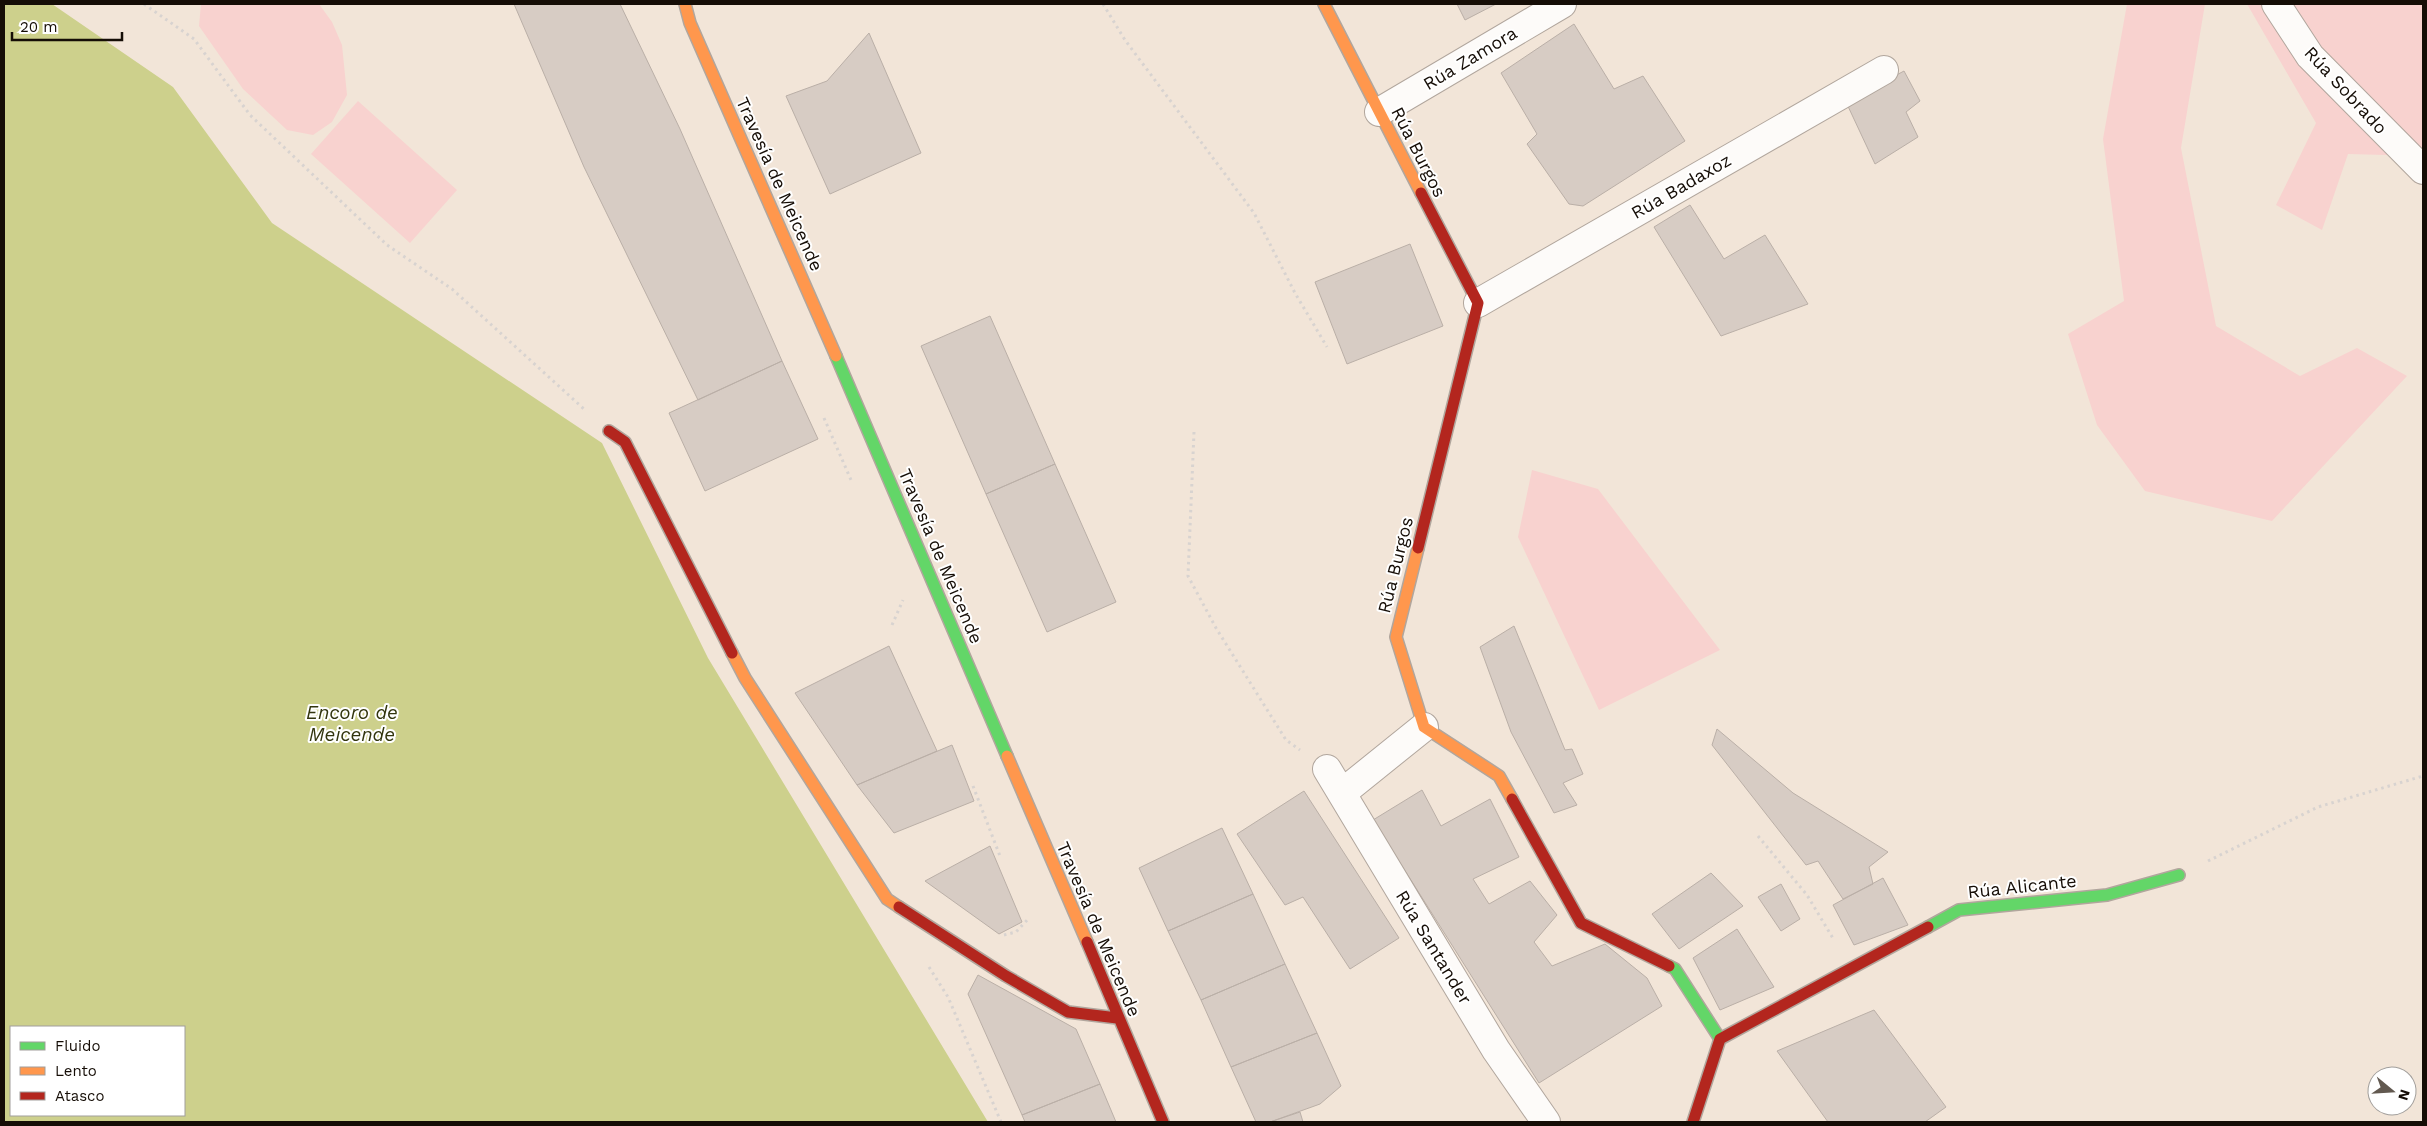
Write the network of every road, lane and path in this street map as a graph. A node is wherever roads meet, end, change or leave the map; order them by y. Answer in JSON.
{"nodes":[{"id":1,"x":144,"y":4,"type":"edge"},
{"id":2,"x":684,"y":4,"type":"edge"},
{"id":3,"x":1103,"y":4,"type":"edge"},
{"id":4,"x":1324,"y":4,"type":"edge"},
{"id":5,"x":1562,"y":4,"type":"edge"},
{"id":6,"x":2276,"y":4,"type":"edge"},
{"id":7,"x":1884,"y":70,"type":"dead end"},
{"id":8,"x":1379,"y":112,"type":"junction"},
{"id":9,"x":2423,"y":170,"type":"edge"},
{"id":10,"x":1478,"y":303,"type":"junction"},
{"id":11,"x":1326,"y":347,"type":"dead end"},
{"id":12,"x":824,"y":418,"type":"dead end"},
{"id":13,"x":609,"y":431,"type":"joint"},
{"id":14,"x":1194,"y":432,"type":"dead end"},
{"id":15,"x":852,"y":482,"type":"dead end"},
{"id":16,"x":900,"y":592,"type":"dead end"},
{"id":17,"x":892,"y":625,"type":"dead end"},
{"id":18,"x":1424,"y":727,"type":"junction"},
{"id":19,"x":1327,"y":769,"type":"joint"},
{"id":20,"x":2423,"y":776,"type":"edge"},
{"id":21,"x":973,"y":786,"type":"dead end"},
{"id":22,"x":1342,"y":793,"type":"junction"},
{"id":23,"x":1758,"y":836,"type":"dead end"},
{"id":24,"x":1000,"y":856,"type":"dead end"},
{"id":25,"x":2179,"y":875,"type":"joint"},
{"id":26,"x":1029,"y":918,"type":"dead end"},
{"id":27,"x":1000,"y":937,"type":"dead end"},
{"id":28,"x":928,"y":965,"type":"dead end"},
{"id":29,"x":1850,"y":969,"type":"junction"},
{"id":30,"x":1118,"y":1018,"type":"junction"},
{"id":31,"x":1720,"y":1039,"type":"junction"},
{"id":32,"x":1001,"y":1122,"type":"edge"},
{"id":33,"x":1163,"y":1122,"type":"edge"},
{"id":34,"x":1546,"y":1122,"type":"edge"},
{"id":35,"x":1693,"y":1122,"type":"edge"}],
"edges":[{"from":1,"to":13,"type":"path"},
{"from":2,"to":30,"type":"street","name":"Travesía de Meicende"},
{"from":3,"to":11,"type":"path"},
{"from":4,"to":8,"type":"street","name":"Rúa Burgos"},
{"from":5,"to":8,"type":"street","name":"Rúa Zamora"},
{"from":6,"to":9,"type":"street","name":"Rúa Sobrado"},
{"from":7,"to":10,"type":"street","name":"Rúa Badaxoz"},
{"from":8,"to":10,"type":"street","name":"Rúa Burgos"},
{"from":10,"to":18,"type":"street","name":"Rúa Burgos"},
{"from":12,"to":15,"type":"path"},
{"from":13,"to":30,"type":"street"},
{"from":14,"to":19,"type":"path"},
{"from":16,"to":17,"type":"path"},
{"from":18,"to":22,"type":"street"},
{"from":18,"to":31,"type":"street"},
{"from":19,"to":22,"type":"street","name":"Rúa Santander"},
{"from":20,"to":25,"type":"path"},
{"from":21,"to":24,"type":"path"},
{"from":22,"to":34,"type":"street","name":"Rúa Santander"},
{"from":23,"to":29,"type":"path"},
{"from":25,"to":29,"type":"street","name":"Rúa Alicante"},
{"from":26,"to":27,"type":"path"},
{"from":28,"to":32,"type":"path"},
{"from":29,"to":31,"type":"street","name":"Rúa Alicante"},
{"from":30,"to":33,"type":"street","name":"Travesía de Meicende"},
{"from":31,"to":35,"type":"street"}]}
